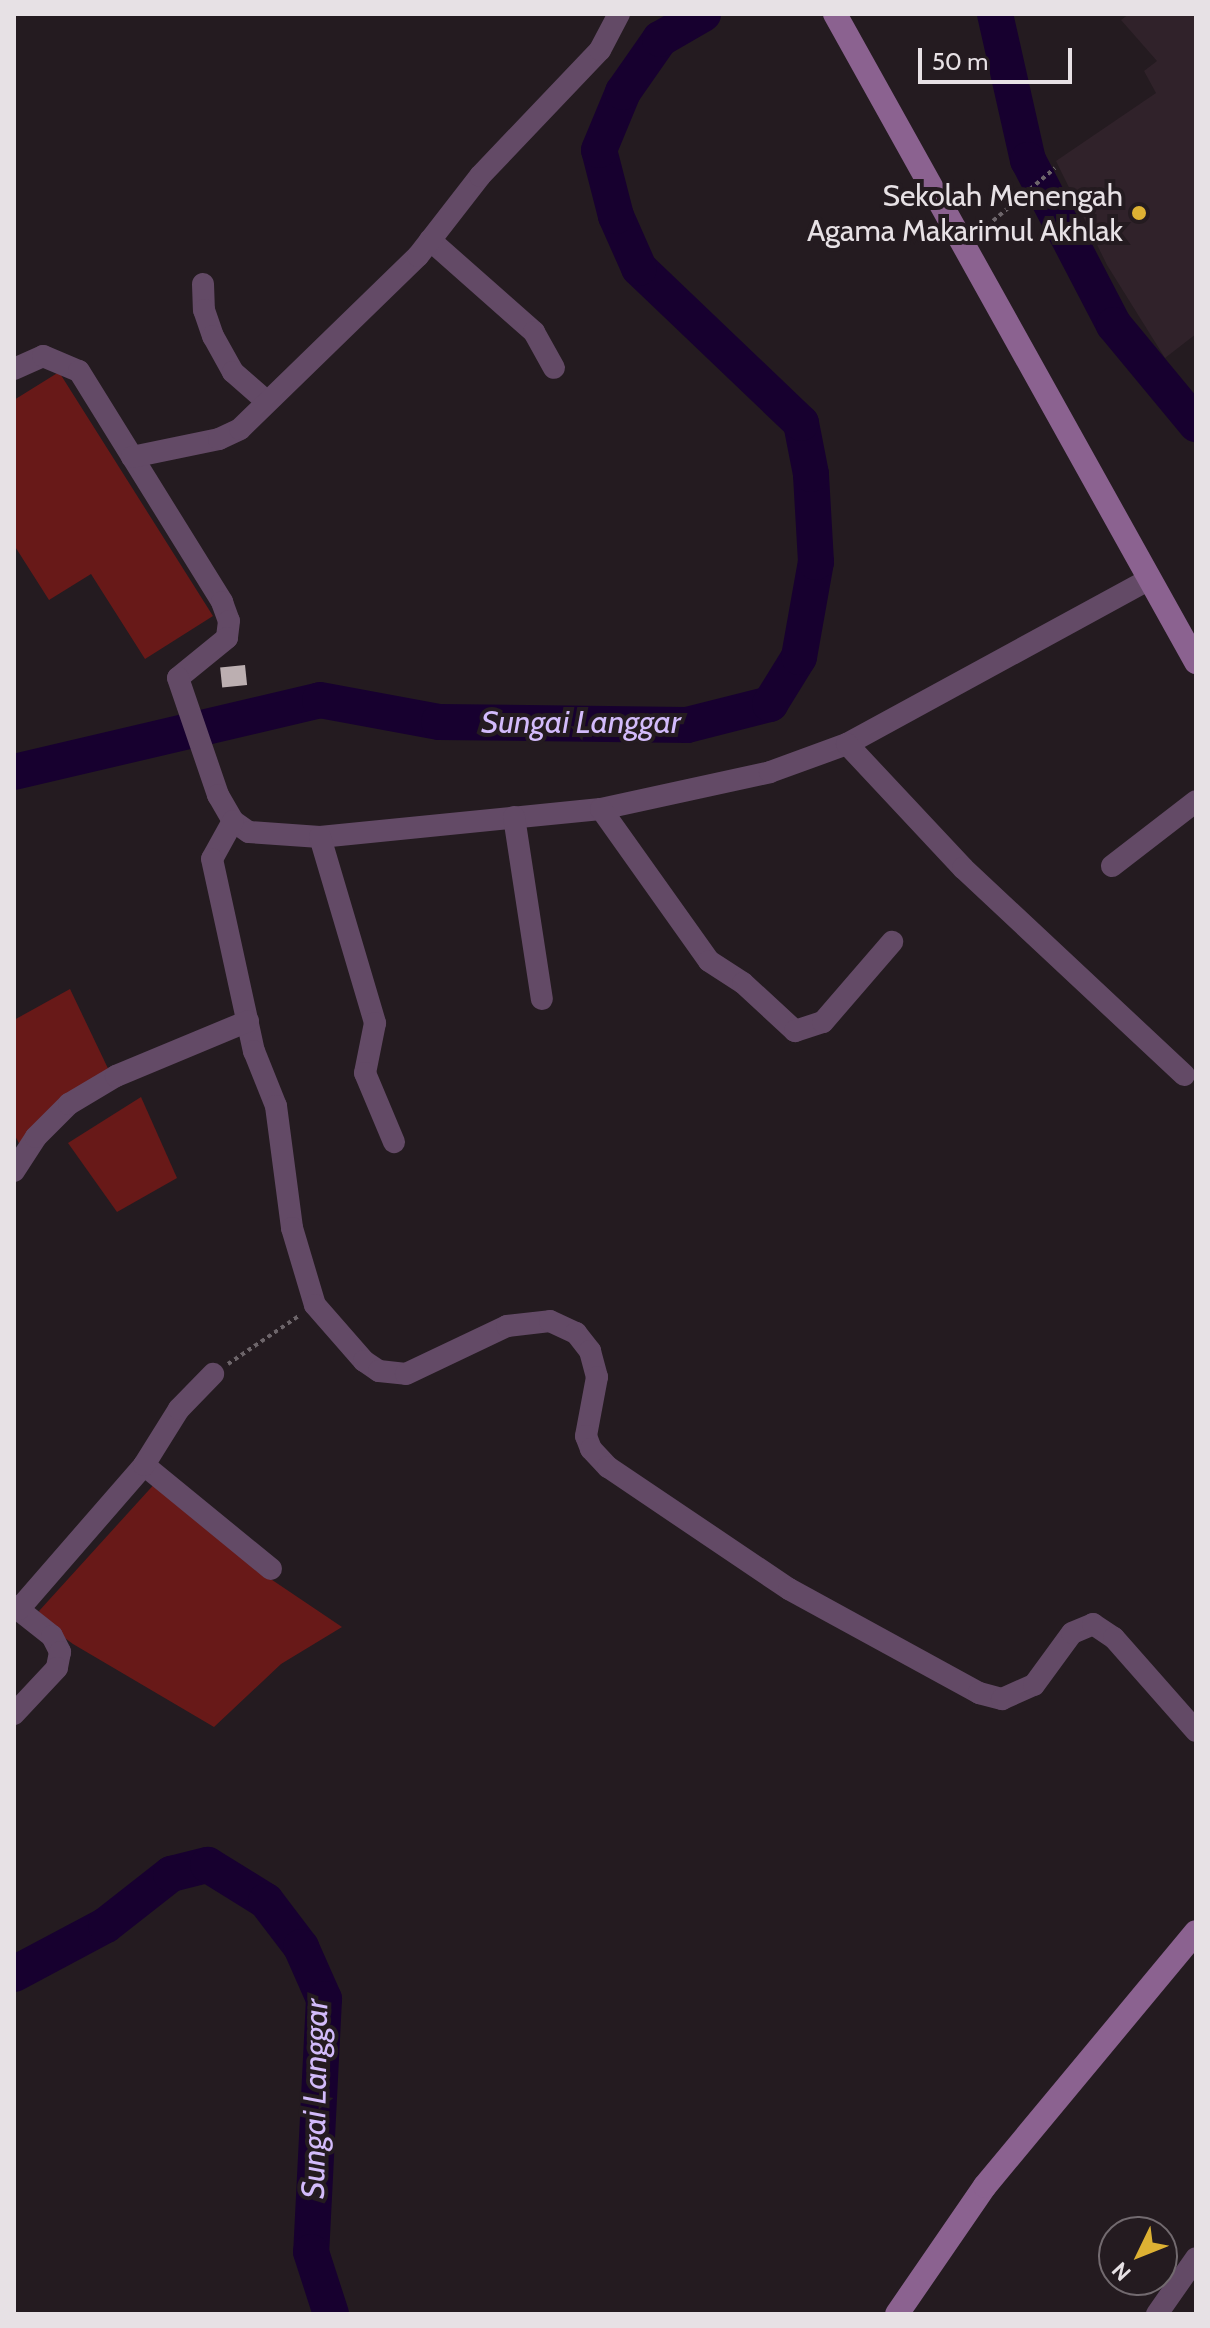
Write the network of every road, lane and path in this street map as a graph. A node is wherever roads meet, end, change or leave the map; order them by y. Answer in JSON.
{"nodes":[{"id":1,"x":619,"y":14,"type":"edge"},
{"id":2,"x":835,"y":14,"type":"edge"},
{"id":3,"x":1055,"y":168,"type":"dead end"},
{"id":4,"x":430,"y":240,"type":"junction"},
{"id":5,"x":964,"y":245,"type":"junction"},
{"id":6,"x":203,"y":284,"type":"dead end"},
{"id":7,"x":554,"y":368,"type":"dead end"},
{"id":8,"x":14,"y":369,"type":"edge"},
{"id":9,"x":265,"y":400,"type":"junction"},
{"id":10,"x":132,"y":457,"type":"junction"},
{"id":11,"x":1150,"y":579,"type":"junction"},
{"id":12,"x":1196,"y":662,"type":"edge"},
{"id":13,"x":847,"y":744,"type":"junction"},
{"id":14,"x":1196,"y":801,"type":"edge"},
{"id":15,"x":601,"y":809,"type":"junction"},
{"id":16,"x":514,"y":817,"type":"junction"},
{"id":17,"x":233,"y":821,"type":"junction"},
{"id":18,"x":320,"y":837,"type":"junction"},
{"id":19,"x":1112,"y":866,"type":"dead end"},
{"id":20,"x":892,"y":942,"type":"dead end"},
{"id":21,"x":542,"y":999,"type":"dead end"},
{"id":22,"x":248,"y":1021,"type":"junction"},
{"id":23,"x":1184,"y":1075,"type":"dead end"},
{"id":24,"x":394,"y":1142,"type":"dead end"},
{"id":25,"x":14,"y":1171,"type":"edge"},
{"id":26,"x":315,"y":1305,"type":"junction"},
{"id":27,"x":213,"y":1374,"type":"joint"},
{"id":28,"x":144,"y":1465,"type":"junction"},
{"id":29,"x":271,"y":1569,"type":"dead end"},
{"id":30,"x":16,"y":1608,"type":"edge"},
{"id":31,"x":14,"y":1714,"type":"edge"},
{"id":32,"x":1196,"y":1731,"type":"edge"},
{"id":33,"x":1196,"y":1932,"type":"edge"},
{"id":34,"x":1196,"y":2258,"type":"edge"},
{"id":35,"x":897,"y":2314,"type":"edge"},
{"id":36,"x":1157,"y":2314,"type":"edge"}],
"edges":[{"from":1,"to":4,"type":"street"},
{"from":2,"to":5,"type":"main road"},
{"from":3,"to":5,"type":"path"},
{"from":4,"to":7,"type":"street"},
{"from":4,"to":9,"type":"street"},
{"from":5,"to":11,"type":"main road"},
{"from":6,"to":9,"type":"street"},
{"from":8,"to":10,"type":"street"},
{"from":9,"to":10,"type":"street"},
{"from":10,"to":17,"type":"street"},
{"from":11,"to":12,"type":"main road"},
{"from":11,"to":13,"type":"street"},
{"from":13,"to":15,"type":"street"},
{"from":13,"to":23,"type":"street"},
{"from":14,"to":19,"type":"street"},
{"from":15,"to":16,"type":"street"},
{"from":15,"to":20,"type":"street"},
{"from":16,"to":18,"type":"street"},
{"from":16,"to":21,"type":"street"},
{"from":17,"to":18,"type":"street"},
{"from":17,"to":22,"type":"street"},
{"from":18,"to":24,"type":"street"},
{"from":22,"to":25,"type":"street"},
{"from":22,"to":26,"type":"street"},
{"from":26,"to":27,"type":"path"},
{"from":26,"to":32,"type":"street"},
{"from":27,"to":28,"type":"street"},
{"from":28,"to":29,"type":"street"},
{"from":28,"to":30,"type":"street"},
{"from":30,"to":31,"type":"street"},
{"from":33,"to":35,"type":"main road"},
{"from":34,"to":36,"type":"street"}]}
